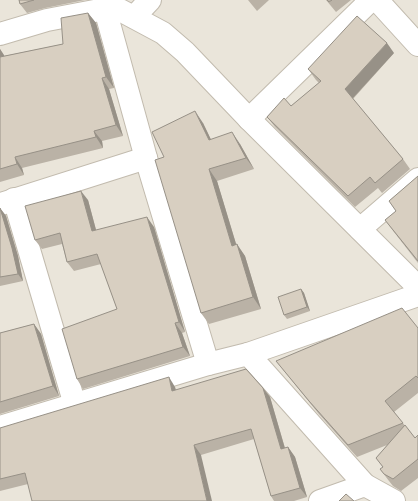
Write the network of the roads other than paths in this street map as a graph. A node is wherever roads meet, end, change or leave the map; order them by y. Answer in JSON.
{"nodes":[{"id":1,"x":150,"y":0,"type":"edge"},
{"id":2,"x":371,"y":0,"type":"edge"},
{"id":3,"x":377,"y":0,"type":"edge"},
{"id":4,"x":105,"y":9,"type":"junction"},
{"id":5,"x":134,"y":17,"type":"junction"},
{"id":6,"x":0,"y":34,"type":"edge"},
{"id":7,"x":418,"y":45,"type":"edge"},
{"id":8,"x":249,"y":119,"type":"junction"},
{"id":9,"x":146,"y":158,"type":"junction"},
{"id":10,"x":418,"y":179,"type":"edge"},
{"id":11,"x":7,"y":202,"type":"edge"},
{"id":12,"x":360,"y":229,"type":"junction"},
{"id":13,"x":418,"y":287,"type":"edge"},
{"id":14,"x":418,"y":295,"type":"edge"},
{"id":15,"x":248,"y":354,"type":"junction"},
{"id":16,"x":208,"y":364,"type":"junction"},
{"id":17,"x":75,"y":405,"type":"junction"},
{"id":18,"x":0,"y":427,"type":"edge"},
{"id":19,"x":365,"y":485,"type":"junction"},
{"id":20,"x":320,"y":501,"type":"edge"},
{"id":21,"x":394,"y":501,"type":"edge"}],
"edges":[{"from":1,"to":5,"type":"street"},
{"from":2,"to":8,"type":"street"},
{"from":3,"to":7,"type":"street"},
{"from":4,"to":5,"type":"street"},
{"from":4,"to":6,"type":"street"},
{"from":4,"to":9,"type":"street"},
{"from":5,"to":8,"type":"street"},
{"from":8,"to":12,"type":"street"},
{"from":9,"to":11,"type":"street"},
{"from":9,"to":16,"type":"street"},
{"from":10,"to":12,"type":"street"},
{"from":11,"to":17,"type":"street"},
{"from":12,"to":13,"type":"street"},
{"from":14,"to":15,"type":"street"},
{"from":15,"to":16,"type":"street"},
{"from":15,"to":19,"type":"street"},
{"from":16,"to":17,"type":"street"},
{"from":17,"to":18,"type":"street"},
{"from":19,"to":20,"type":"street"},
{"from":19,"to":21,"type":"street"}]}
